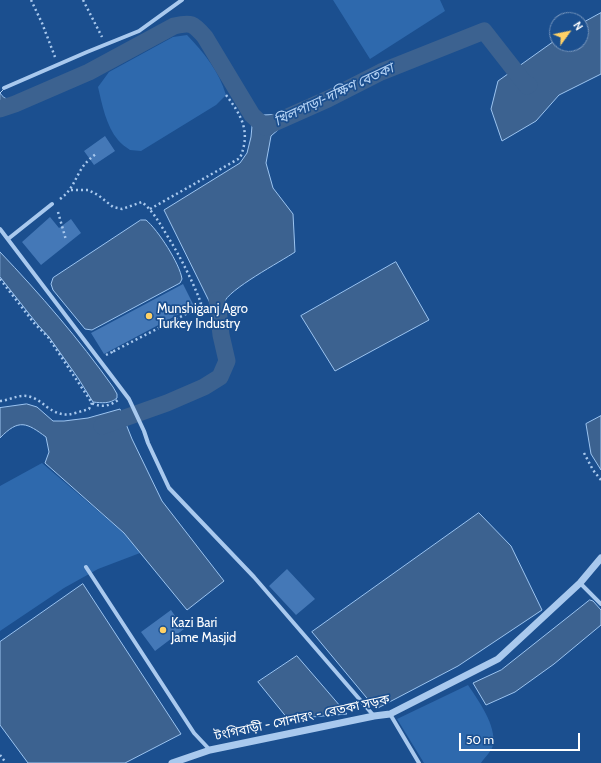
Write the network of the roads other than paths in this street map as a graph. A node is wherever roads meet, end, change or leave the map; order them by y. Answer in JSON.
{"nodes":[{"id":1,"x":182,"y":0,"type":"edge"},
{"id":2,"x":4,"y":88,"type":"dead end"},
{"id":3,"x":52,"y":204,"type":"road end"},
{"id":4,"x":0,"y":229,"type":"edge"},
{"id":5,"x":8,"y":239,"type":"junction"},
{"id":6,"x":601,"y":558,"type":"edge"},
{"id":7,"x":86,"y":567,"type":"dead end"},
{"id":8,"x":580,"y":583,"type":"junction"},
{"id":9,"x":601,"y":604,"type":"edge"},
{"id":10,"x":390,"y":714,"type":"junction"},
{"id":11,"x":374,"y":716,"type":"junction"},
{"id":12,"x":210,"y":750,"type":"junction"},
{"id":13,"x":172,"y":763,"type":"edge"},
{"id":14,"x":420,"y":763,"type":"edge"}],
"edges":[{"from":1,"to":2,"type":"street"},
{"from":3,"to":5,"type":"street"},
{"from":4,"to":5,"type":"street"},
{"from":5,"to":11,"type":"street"},
{"from":6,"to":8,"type":"street","name":"টংগিবাড়ী - সোনারং - বেতকা সড়ক"},
{"from":7,"to":12,"type":"street"},
{"from":8,"to":9,"type":"street"},
{"from":8,"to":10,"type":"street","name":"টংগিবাড়ী - সোনারং - বেতকা সড়ক"},
{"from":10,"to":11,"type":"street","name":"টংগিবাড়ী - সোনারং - বেতকা সড়ক"},
{"from":10,"to":14,"type":"street"},
{"from":11,"to":12,"type":"street","name":"টংগিবাড়ী - সোনারং - বেতকা সড়ক"},
{"from":12,"to":13,"type":"street","name":"টংগিবাড়ী - সোনারং - বেতকা সড়ক"}]}
